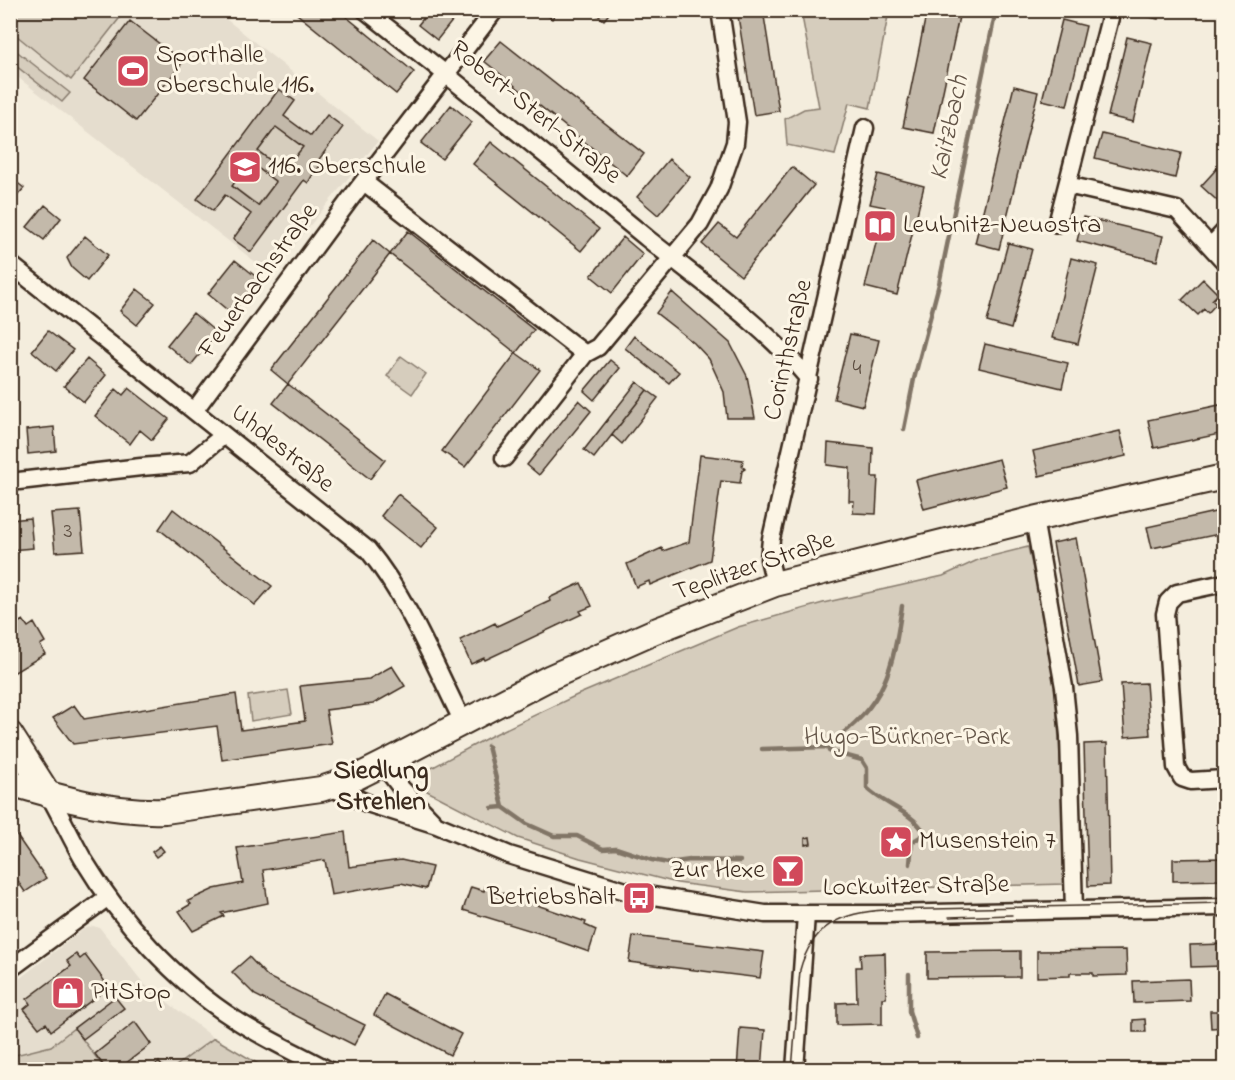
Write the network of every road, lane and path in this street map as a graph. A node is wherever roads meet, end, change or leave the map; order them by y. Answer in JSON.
{"nodes":[{"id":1,"x":365,"y":10,"type":"edge"},
{"id":2,"x":495,"y":10,"type":"edge"},
{"id":3,"x":720,"y":10,"type":"edge"},
{"id":4,"x":1112,"y":10,"type":"edge"},
{"id":5,"x":446,"y":74,"type":"junction"},
{"id":6,"x":865,"y":128,"type":"dead end"},
{"id":7,"x":364,"y":182,"type":"junction"},
{"id":8,"x":1067,"y":185,"type":"junction"},
{"id":9,"x":1057,"y":224,"type":"dead end"},
{"id":10,"x":1224,"y":232,"type":"edge"},
{"id":11,"x":1211,"y":246,"type":"junction"},
{"id":12,"x":671,"y":257,"type":"junction"},
{"id":13,"x":1224,"y":261,"type":"edge"},
{"id":14,"x":10,"y":264,"type":"edge"},
{"id":15,"x":585,"y":354,"type":"junction"},
{"id":16,"x":809,"y":379,"type":"junction"},
{"id":17,"x":194,"y":411,"type":"junction"},
{"id":18,"x":224,"y":435,"type":"junction"},
{"id":19,"x":504,"y":458,"type":"dead end"},
{"id":20,"x":1224,"y":477,"type":"edge"},
{"id":21,"x":10,"y":482,"type":"edge"},
{"id":22,"x":1034,"y":519,"type":"junction"},
{"id":23,"x":1224,"y":583,"type":"edge"},
{"id":24,"x":775,"y":584,"type":"junction"},
{"id":25,"x":463,"y":722,"type":"junction"},
{"id":26,"x":10,"y":734,"type":"edge"},
{"id":27,"x":383,"y":764,"type":"junction"},
{"id":28,"x":1224,"y":779,"type":"edge"},
{"id":29,"x":10,"y":783,"type":"edge"},
{"id":30,"x":329,"y":787,"type":"junction"},
{"id":31,"x":49,"y":795,"type":"junction"},
{"id":32,"x":437,"y":825,"type":"junction"},
{"id":33,"x":108,"y":897,"type":"junction"},
{"id":34,"x":1224,"y":907,"type":"edge"},
{"id":35,"x":1074,"y":910,"type":"junction"},
{"id":36,"x":806,"y":915,"type":"junction"},
{"id":37,"x":10,"y":969,"type":"edge"},
{"id":38,"x":328,"y":1070,"type":"edge"},
{"id":39,"x":795,"y":1070,"type":"edge"}],
"edges":[{"from":1,"to":5,"type":"street","name":"Robert-Sterl-Straße"},
{"from":2,"to":5,"type":"street","name":"Feuerbachstraße"},
{"from":3,"to":12,"type":"street"},
{"from":4,"to":8,"type":"street"},
{"from":5,"to":7,"type":"street","name":"Feuerbachstraße"},
{"from":5,"to":12,"type":"street","name":"Robert-Sterl-Straße"},
{"from":6,"to":16,"type":"street","name":"Corinthstraße"},
{"from":7,"to":15,"type":"street"},
{"from":7,"to":17,"type":"street","name":"Feuerbachstraße"},
{"from":8,"to":9,"type":"street"},
{"from":8,"to":11,"type":"street"},
{"from":10,"to":11,"type":"street"},
{"from":11,"to":13,"type":"street"},
{"from":12,"to":15,"type":"street"},
{"from":12,"to":16,"type":"street","name":"Robert-Sterl-Straße"},
{"from":14,"to":17,"type":"street","name":"Uhdestraße"},
{"from":15,"to":19,"type":"street"},
{"from":16,"to":24,"type":"street","name":"Corinthstraße"},
{"from":17,"to":18,"type":"street","name":"Uhdestraße"},
{"from":18,"to":21,"type":"street"},
{"from":18,"to":25,"type":"street","name":"Uhdestraße"},
{"from":20,"to":22,"type":"main road","name":"Teplitzer Straße"},
{"from":22,"to":24,"type":"main road","name":"Teplitzer Straße"},
{"from":22,"to":35,"type":"street"},
{"from":23,"to":28,"type":"street"},
{"from":24,"to":25,"type":"main road","name":"Teplitzer Straße"},
{"from":25,"to":27,"type":"main road","name":"Teplitzer Straße"},
{"from":26,"to":31,"type":"main road"},
{"from":27,"to":30,"type":"main road","name":"Teplitzer Straße"},
{"from":27,"to":32,"type":"street"},
{"from":29,"to":31,"type":"main road","name":"Teplitzer Straße"},
{"from":30,"to":31,"type":"main road","name":"Teplitzer Straße"},
{"from":30,"to":32,"type":"street","name":"Lockwitzer Straße"},
{"from":31,"to":33,"type":"street"},
{"from":32,"to":36,"type":"street","name":"Lockwitzer Straße"},
{"from":33,"to":37,"type":"street"},
{"from":33,"to":38,"type":"street"},
{"from":34,"to":35,"type":"street","name":"Lockwitzer Straße"},
{"from":35,"to":36,"type":"street","name":"Lockwitzer Straße"},
{"from":36,"to":39,"type":"street"}]}
